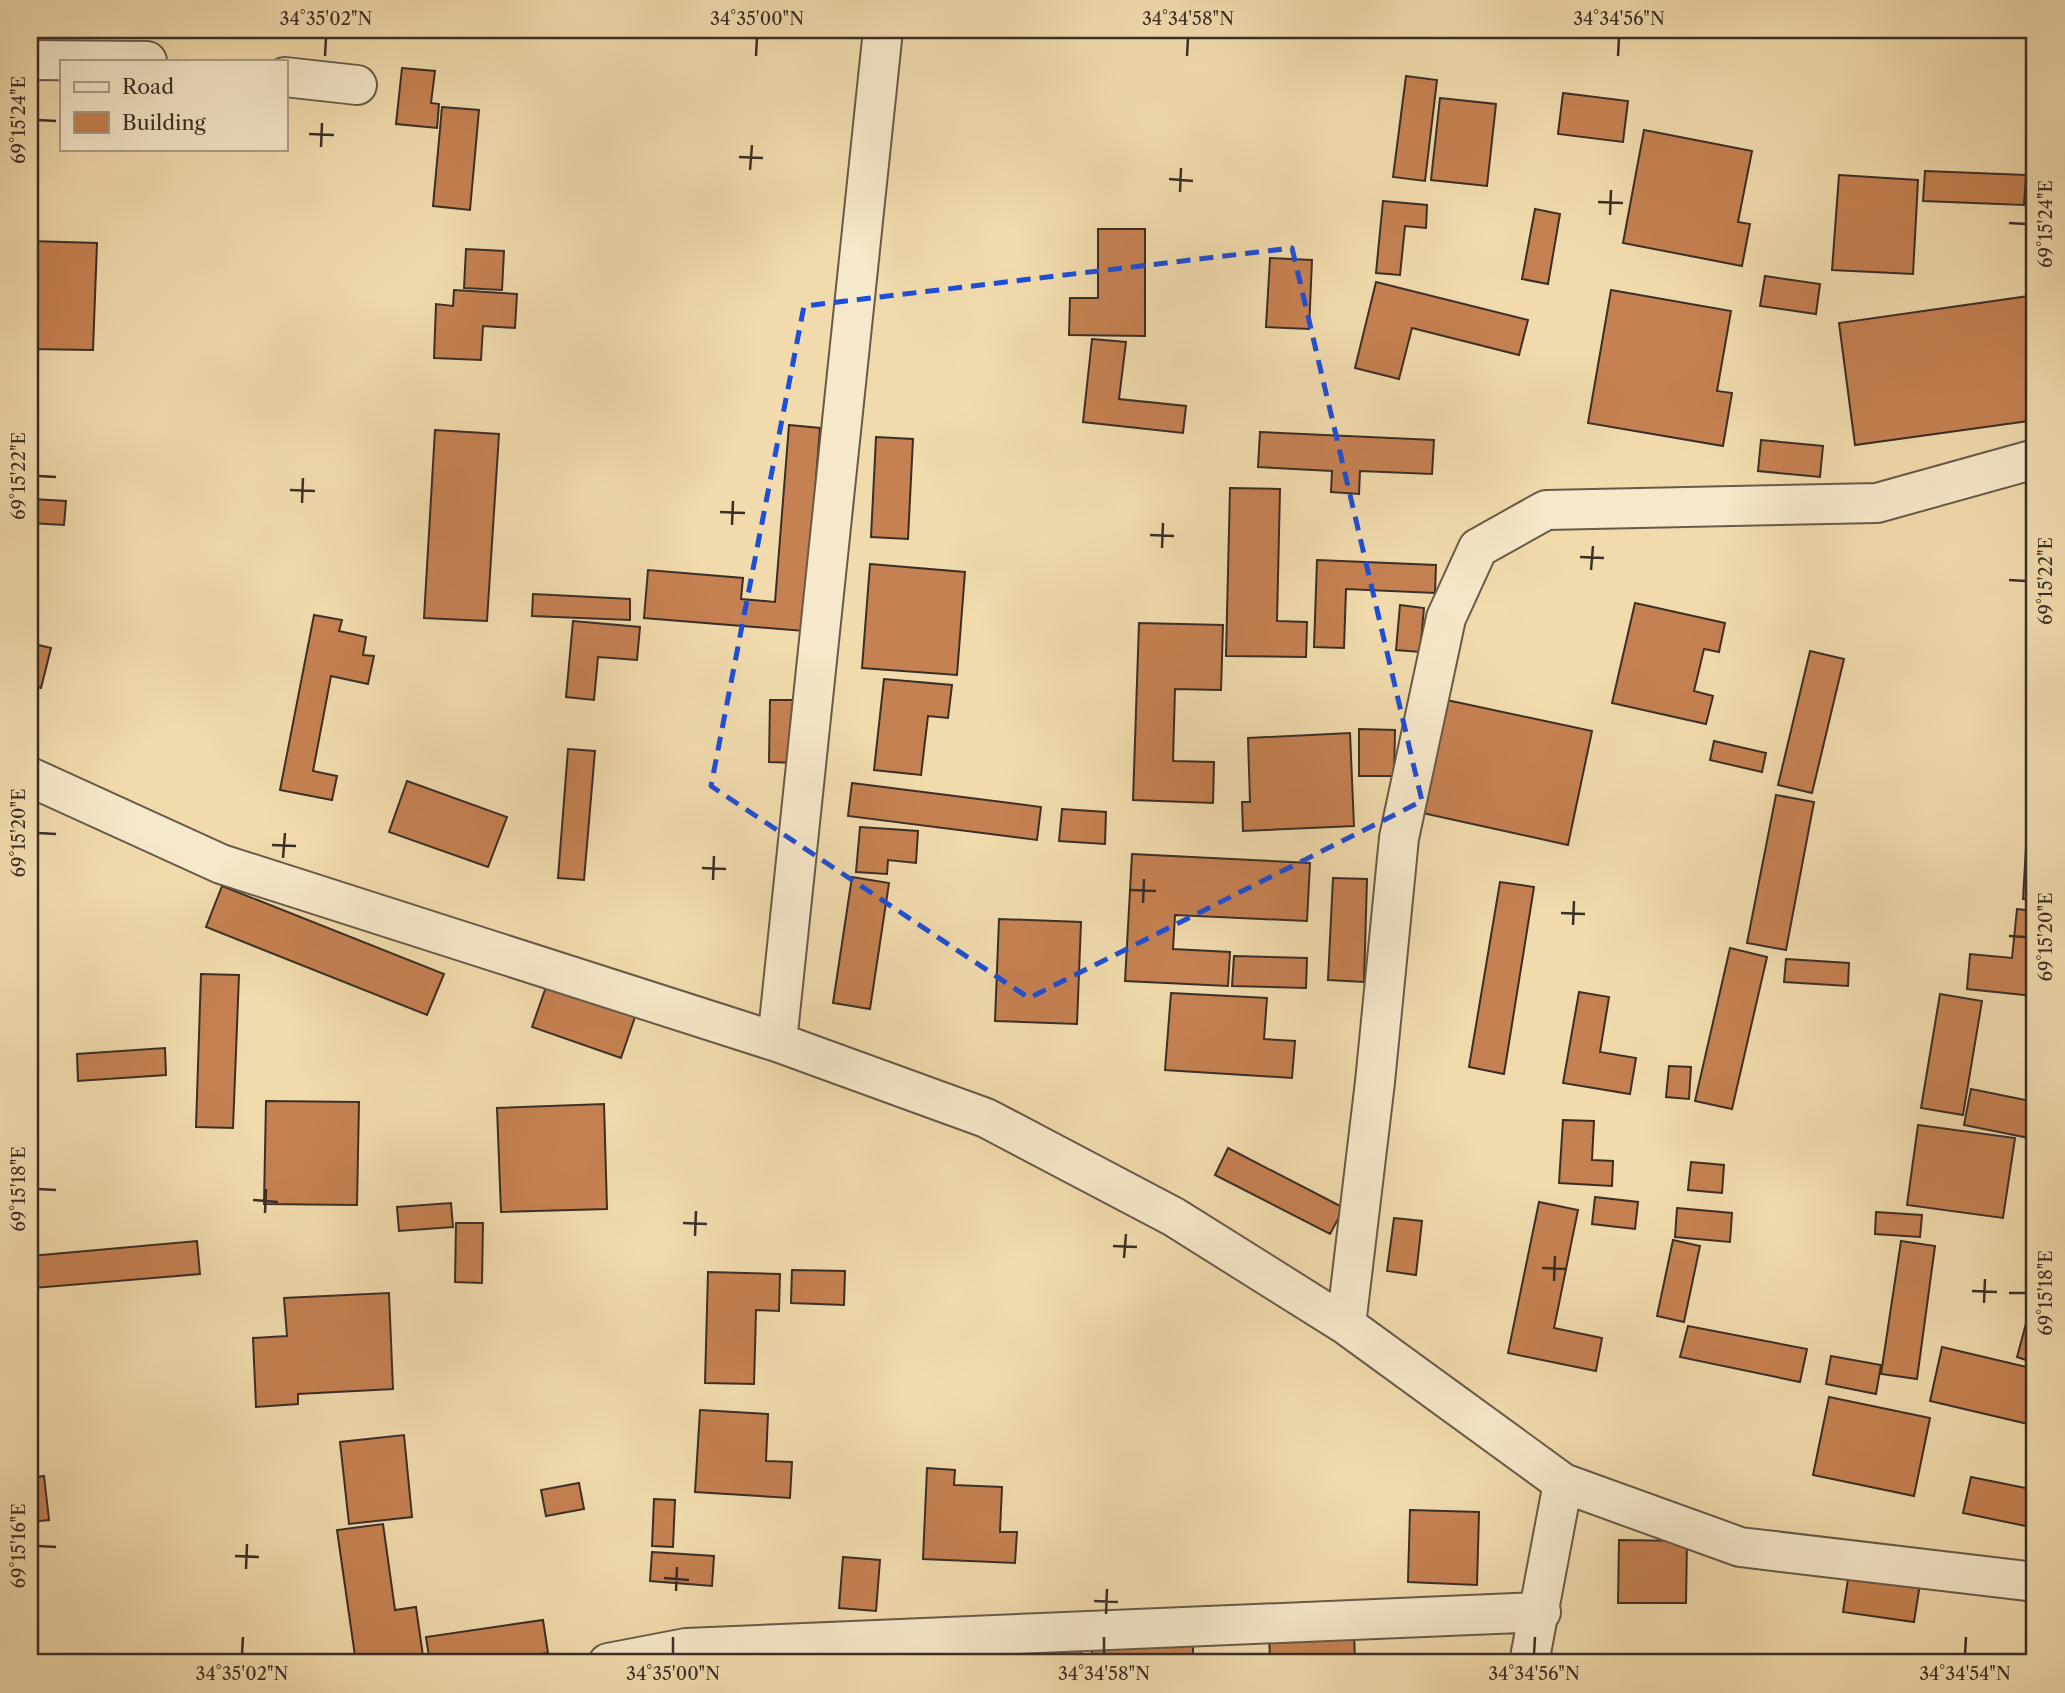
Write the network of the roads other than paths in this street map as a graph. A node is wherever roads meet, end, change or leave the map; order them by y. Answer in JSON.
{"nodes":[{"id":1,"x":883,"y":30,"type":"edge"},
{"id":2,"x":30,"y":60,"type":"edge"},
{"id":3,"x":60,"y":60,"type":"edge"},
{"id":4,"x":287,"y":77,"type":"edge"},
{"id":5,"x":357,"y":85,"type":"dead end"},
{"id":6,"x":2035,"y":459,"type":"edge"},
{"id":7,"x":30,"y":777,"type":"edge"},
{"id":8,"x":777,"y":1042,"type":"junction"},
{"id":9,"x":1346,"y":1325,"type":"junction"},
{"id":10,"x":1563,"y":1483,"type":"junction"},
{"id":11,"x":2035,"y":1582,"type":"edge"},
{"id":12,"x":1541,"y":1612,"type":"junction"},
{"id":13,"x":608,"y":1663,"type":"edge"},
{"id":14,"x":1529,"y":1663,"type":"edge"}],
"edges":[{"from":1,"to":8,"type":"street"},
{"from":2,"to":3,"type":"street"},
{"from":4,"to":5,"type":"street"},
{"from":6,"to":9,"type":"street"},
{"from":7,"to":8,"type":"street"},
{"from":8,"to":9,"type":"street"},
{"from":9,"to":10,"type":"street"},
{"from":10,"to":11,"type":"street"},
{"from":10,"to":12,"type":"street"},
{"from":12,"to":13,"type":"street"},
{"from":12,"to":14,"type":"street"}]}
